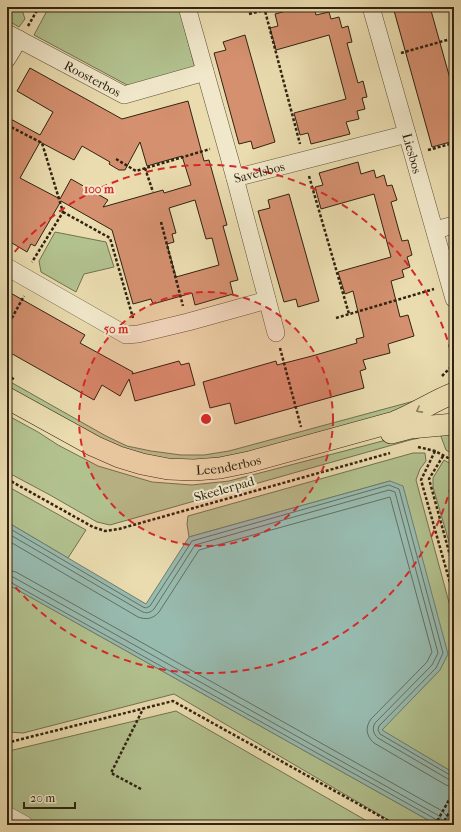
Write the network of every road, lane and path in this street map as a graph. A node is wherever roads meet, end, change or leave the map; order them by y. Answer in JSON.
{"nodes":[{"id":1,"x":39,"y":7,"type":"edge"},
{"id":2,"x":187,"y":7,"type":"edge"},
{"id":3,"x":276,"y":7,"type":"edge"},
{"id":4,"x":371,"y":7,"type":"edge"},
{"id":5,"x":453,"y":7,"type":"edge"},
{"id":6,"x":454,"y":10,"type":"edge"},
{"id":7,"x":249,"y":14,"type":"dead end"},
{"id":8,"x":13,"y":36,"type":"edge"},
{"id":9,"x":454,"y":38,"type":"edge"},
{"id":10,"x":385,"y":58,"type":"junction"},
{"id":11,"x":7,"y":60,"type":"edge"},
{"id":12,"x":206,"y":72,"type":"junction"},
{"id":13,"x":7,"y":125,"type":"edge"},
{"id":14,"x":407,"y":134,"type":"junction"},
{"id":15,"x":454,"y":143,"type":"edge"},
{"id":16,"x":226,"y":144,"type":"junction"},
{"id":17,"x":413,"y":155,"type":"junction"},
{"id":18,"x":116,"y":159,"type":"dead end"},
{"id":19,"x":145,"y":168,"type":"junction"},
{"id":20,"x":235,"y":178,"type":"junction"},
{"id":21,"x":153,"y":192,"type":"dead end"},
{"id":22,"x":63,"y":212,"type":"junction"},
{"id":23,"x":161,"y":222,"type":"dead end"},
{"id":24,"x":454,"y":225,"type":"edge"},
{"id":25,"x":435,"y":230,"type":"junction"},
{"id":26,"x":7,"y":266,"type":"edge"},
{"id":27,"x":28,"y":278,"type":"junction"},
{"id":28,"x":452,"y":292,"type":"edge"},
{"id":29,"x":267,"y":300,"type":"junction"},
{"id":30,"x":336,"y":318,"type":"dead end"},
{"id":31,"x":188,"y":322,"type":"junction"},
{"id":32,"x":7,"y":327,"type":"edge"},
{"id":33,"x":276,"y":333,"type":"joint"},
{"id":34,"x":138,"y":334,"type":"junction"},
{"id":35,"x":454,"y":356,"type":"edge"},
{"id":36,"x":454,"y":367,"type":"edge"},
{"id":37,"x":7,"y":375,"type":"edge"},
{"id":38,"x":14,"y":390,"type":"edge"},
{"id":39,"x":454,"y":393,"type":"edge"},
{"id":40,"x":7,"y":409,"type":"edge"},
{"id":41,"x":454,"y":421,"type":"edge"},
{"id":42,"x":454,"y":424,"type":"edge"},
{"id":43,"x":294,"y":429,"type":"dead end"},
{"id":44,"x":412,"y":446,"type":"dead end"},
{"id":45,"x":435,"y":451,"type":"junction"},
{"id":46,"x":390,"y":453,"type":"dead end"},
{"id":47,"x":443,"y":456,"type":"junction"},
{"id":48,"x":454,"y":461,"type":"edge"},
{"id":49,"x":7,"y":479,"type":"edge"},
{"id":50,"x":454,"y":570,"type":"edge"},
{"id":51,"x":454,"y":597,"type":"edge"},
{"id":52,"x":144,"y":709,"type":"junction"},
{"id":53,"x":7,"y":740,"type":"edge"},
{"id":54,"x":141,"y":789,"type":"dead end"},
{"id":55,"x":454,"y":791,"type":"edge"},
{"id":56,"x":454,"y":804,"type":"edge"},
{"id":57,"x":7,"y":815,"type":"edge"},
{"id":58,"x":25,"y":825,"type":"edge"},
{"id":59,"x":396,"y":825,"type":"edge"},
{"id":60,"x":435,"y":825,"type":"edge"},
{"id":61,"x":442,"y":825,"type":"edge"}],
"edges":[{"from":1,"to":8,"type":"path"},
{"from":2,"to":12,"type":"street"},
{"from":3,"to":7,"type":"path"},
{"from":4,"to":10,"type":"street","name":"Liesbos"},
{"from":5,"to":6,"type":"path"},
{"from":8,"to":11,"type":"street"},
{"from":8,"to":12,"type":"street","name":"Roosterbos"},
{"from":9,"to":10,"type":"path"},
{"from":10,"to":14,"type":"street","name":"Liesbos"},
{"from":12,"to":16,"type":"street"},
{"from":13,"to":22,"type":"path"},
{"from":14,"to":17,"type":"street","name":"Liesbos"},
{"from":14,"to":20,"type":"street","name":"Savelsbos"},
{"from":15,"to":17,"type":"path"},
{"from":16,"to":19,"type":"path"},
{"from":16,"to":20,"type":"street"},
{"from":17,"to":25,"type":"street","name":"Liesbos"},
{"from":18,"to":19,"type":"path"},
{"from":19,"to":21,"type":"path"},
{"from":20,"to":29,"type":"street","name":"Savelsbos"},
{"from":22,"to":27,"type":"path"},
{"from":22,"to":34,"type":"path"},
{"from":23,"to":31,"type":"path"},
{"from":24,"to":25,"type":"street"},
{"from":25,"to":28,"type":"street","name":"Liesbos"},
{"from":26,"to":27,"type":"street"},
{"from":27,"to":32,"type":"path"},
{"from":27,"to":34,"type":"street"},
{"from":28,"to":30,"type":"path"},
{"from":29,"to":31,"type":"street"},
{"from":29,"to":33,"type":"street","name":"Savelsbos"},
{"from":31,"to":34,"type":"street"},
{"from":33,"to":43,"type":"path"},
{"from":35,"to":36,"type":"path"},
{"from":37,"to":38,"type":"path"},
{"from":39,"to":38,"type":"main road","name":"Leenderbos","one_way":true},
{"from":39,"to":41,"type":"main road"},
{"from":40,"to":42,"type":"main road","name":"Leenderbos"},
{"from":44,"to":45,"type":"path"},
{"from":45,"to":47,"type":"path"},
{"from":45,"to":51,"type":"path"},
{"from":46,"to":49,"type":"path","name":"Skeelerpad"},
{"from":47,"to":48,"type":"path"},
{"from":47,"to":50,"type":"path"},
{"from":52,"to":53,"type":"path"},
{"from":52,"to":54,"type":"path"},
{"from":52,"to":59,"type":"path"},
{"from":55,"to":60,"type":"path"},
{"from":56,"to":61,"type":"path"},
{"from":57,"to":58,"type":"street"}]}
